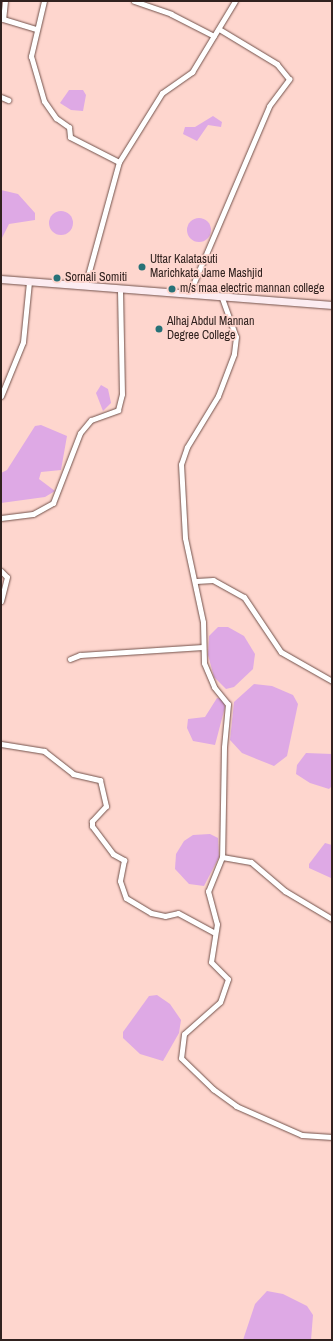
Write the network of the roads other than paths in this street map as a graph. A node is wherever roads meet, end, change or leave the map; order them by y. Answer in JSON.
{"nodes":[{"id":1,"x":5,"y":1,"type":"edge"},
{"id":2,"x":44,"y":1,"type":"edge"},
{"id":3,"x":134,"y":1,"type":"edge"},
{"id":4,"x":235,"y":1,"type":"edge"},
{"id":5,"x":36,"y":28,"type":"junction"},
{"id":6,"x":219,"y":29,"type":"junction"},
{"id":7,"x":214,"y":36,"type":"junction"},
{"id":8,"x":1,"y":97,"type":"edge"},
{"id":9,"x":8,"y":100,"type":"dead end"},
{"id":10,"x":119,"y":162,"type":"junction"},
{"id":11,"x":1,"y":279,"type":"edge"},
{"id":12,"x":29,"y":282,"type":"junction"},
{"id":13,"x":86,"y":286,"type":"junction"},
{"id":14,"x":120,"y":290,"type":"junction"},
{"id":15,"x":189,"y":294,"type":"junction"},
{"id":16,"x":222,"y":298,"type":"junction"},
{"id":17,"x":332,"y":305,"type":"edge"},
{"id":18,"x":1,"y":396,"type":"edge"},
{"id":19,"x":1,"y":518,"type":"edge"},
{"id":20,"x":1,"y":571,"type":"edge"},
{"id":21,"x":196,"y":581,"type":"junction"},
{"id":22,"x":1,"y":601,"type":"edge"},
{"id":23,"x":203,"y":647,"type":"junction"},
{"id":24,"x":70,"y":659,"type":"dead end"},
{"id":25,"x":332,"y":681,"type":"edge"},
{"id":26,"x":1,"y":744,"type":"edge"},
{"id":27,"x":222,"y":857,"type":"junction"},
{"id":28,"x":332,"y":919,"type":"edge"},
{"id":29,"x":215,"y":933,"type":"junction"},
{"id":30,"x":332,"y":1137,"type":"edge"}],
"edges":[{"from":1,"to":5,"type":"street"},
{"from":2,"to":5,"type":"street"},
{"from":3,"to":7,"type":"street"},
{"from":4,"to":6,"type":"street"},
{"from":5,"to":10,"type":"street"},
{"from":6,"to":7,"type":"street"},
{"from":6,"to":15,"type":"street"},
{"from":7,"to":10,"type":"street"},
{"from":8,"to":9,"type":"street"},
{"from":10,"to":13,"type":"street"},
{"from":11,"to":12,"type":"street"},
{"from":12,"to":13,"type":"street"},
{"from":12,"to":18,"type":"street"},
{"from":13,"to":14,"type":"street"},
{"from":14,"to":15,"type":"street"},
{"from":14,"to":19,"type":"street"},
{"from":15,"to":16,"type":"street"},
{"from":16,"to":17,"type":"street"},
{"from":16,"to":21,"type":"street"},
{"from":20,"to":22,"type":"street"},
{"from":21,"to":23,"type":"street"},
{"from":21,"to":25,"type":"street"},
{"from":23,"to":24,"type":"street"},
{"from":23,"to":27,"type":"street"},
{"from":26,"to":29,"type":"street"},
{"from":27,"to":28,"type":"street"},
{"from":27,"to":29,"type":"street"},
{"from":29,"to":30,"type":"street"}]}
